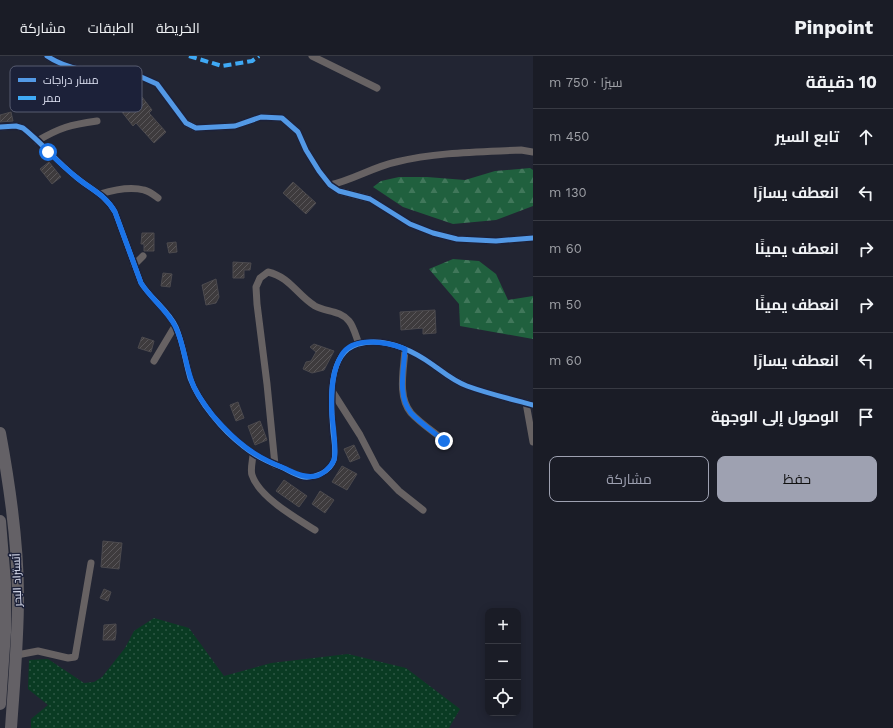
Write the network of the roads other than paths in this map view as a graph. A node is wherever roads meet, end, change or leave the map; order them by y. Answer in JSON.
{"nodes":[{"id":1,"x":47,"y":56,"type":"edge"},
{"id":2,"x":312,"y":56,"type":"edge"},
{"id":3,"x":65,"y":66,"type":"edge"},
{"id":4,"x":142,"y":77,"type":"edge"},
{"id":5,"x":377,"y":88,"type":"dead end"},
{"id":6,"x":97,"y":121,"type":"dead end"},
{"id":7,"x":0,"y":127,"type":"edge"},
{"id":8,"x":37,"y":141,"type":"junction"},
{"id":9,"x":533,"y":152,"type":"edge"},
{"id":10,"x":330,"y":185,"type":"junction"},
{"id":11,"x":100,"y":194,"type":"junction"},
{"id":12,"x":158,"y":198,"type":"dead end"},
{"id":13,"x":533,"y":238,"type":"edge"},
{"id":14,"x":143,"y":256,"type":"dead end"},
{"id":15,"x":134,"y":265,"type":"junction"},
{"id":16,"x":175,"y":326,"type":"junction"},
{"id":17,"x":359,"y":344,"type":"junction"},
{"id":18,"x":405,"y":349,"type":"junction"},
{"id":19,"x":154,"y":361,"type":"dead end"},
{"id":20,"x":332,"y":391,"type":"junction"},
{"id":21,"x":530,"y":404,"type":"edge"},
{"id":22,"x":0,"y":433,"type":"edge"},
{"id":23,"x":444,"y":441,"type":"dead end"},
{"id":24,"x":533,"y":442,"type":"edge"},
{"id":25,"x":253,"y":454,"type":"junction"},
{"id":26,"x":274,"y":464,"type":"junction"},
{"id":27,"x":423,"y":510,"type":"dead end"},
{"id":28,"x":0,"y":521,"type":"edge"},
{"id":29,"x":315,"y":530,"type":"dead end"},
{"id":30,"x":91,"y":563,"type":"dead end"},
{"id":31,"x":17,"y":655,"type":"junction"},
{"id":32,"x":0,"y":704,"type":"edge"},
{"id":33,"x":10,"y":728,"type":"edge"}],
"edges":[{"from":1,"to":3,"type":"street"},
{"from":2,"to":5,"type":"street"},
{"from":4,"to":10,"type":"street"},
{"from":6,"to":8,"type":"street"},
{"from":7,"to":8,"type":"street"},
{"from":8,"to":11,"type":"street"},
{"from":9,"to":10,"type":"street"},
{"from":10,"to":13,"type":"street"},
{"from":11,"to":12,"type":"street"},
{"from":11,"to":15,"type":"street"},
{"from":14,"to":15,"type":"street"},
{"from":15,"to":16,"type":"street"},
{"from":16,"to":19,"type":"street"},
{"from":16,"to":25,"type":"street"},
{"from":17,"to":18,"type":"street"},
{"from":17,"to":20,"type":"street"},
{"from":17,"to":26,"type":"street"},
{"from":18,"to":21,"type":"street"},
{"from":18,"to":23,"type":"street"},
{"from":20,"to":26,"type":"street"},
{"from":20,"to":27,"type":"street"},
{"from":21,"to":24,"type":"street"},
{"from":22,"to":31,"type":"highway","name":"أتستراد البحر"},
{"from":25,"to":26,"type":"street"},
{"from":25,"to":29,"type":"street"},
{"from":28,"to":32,"type":"highway","name":"أتستراد البحر"},
{"from":30,"to":31,"type":"street"},
{"from":31,"to":33,"type":"highway","name":"أتستراد البحر"}]}
